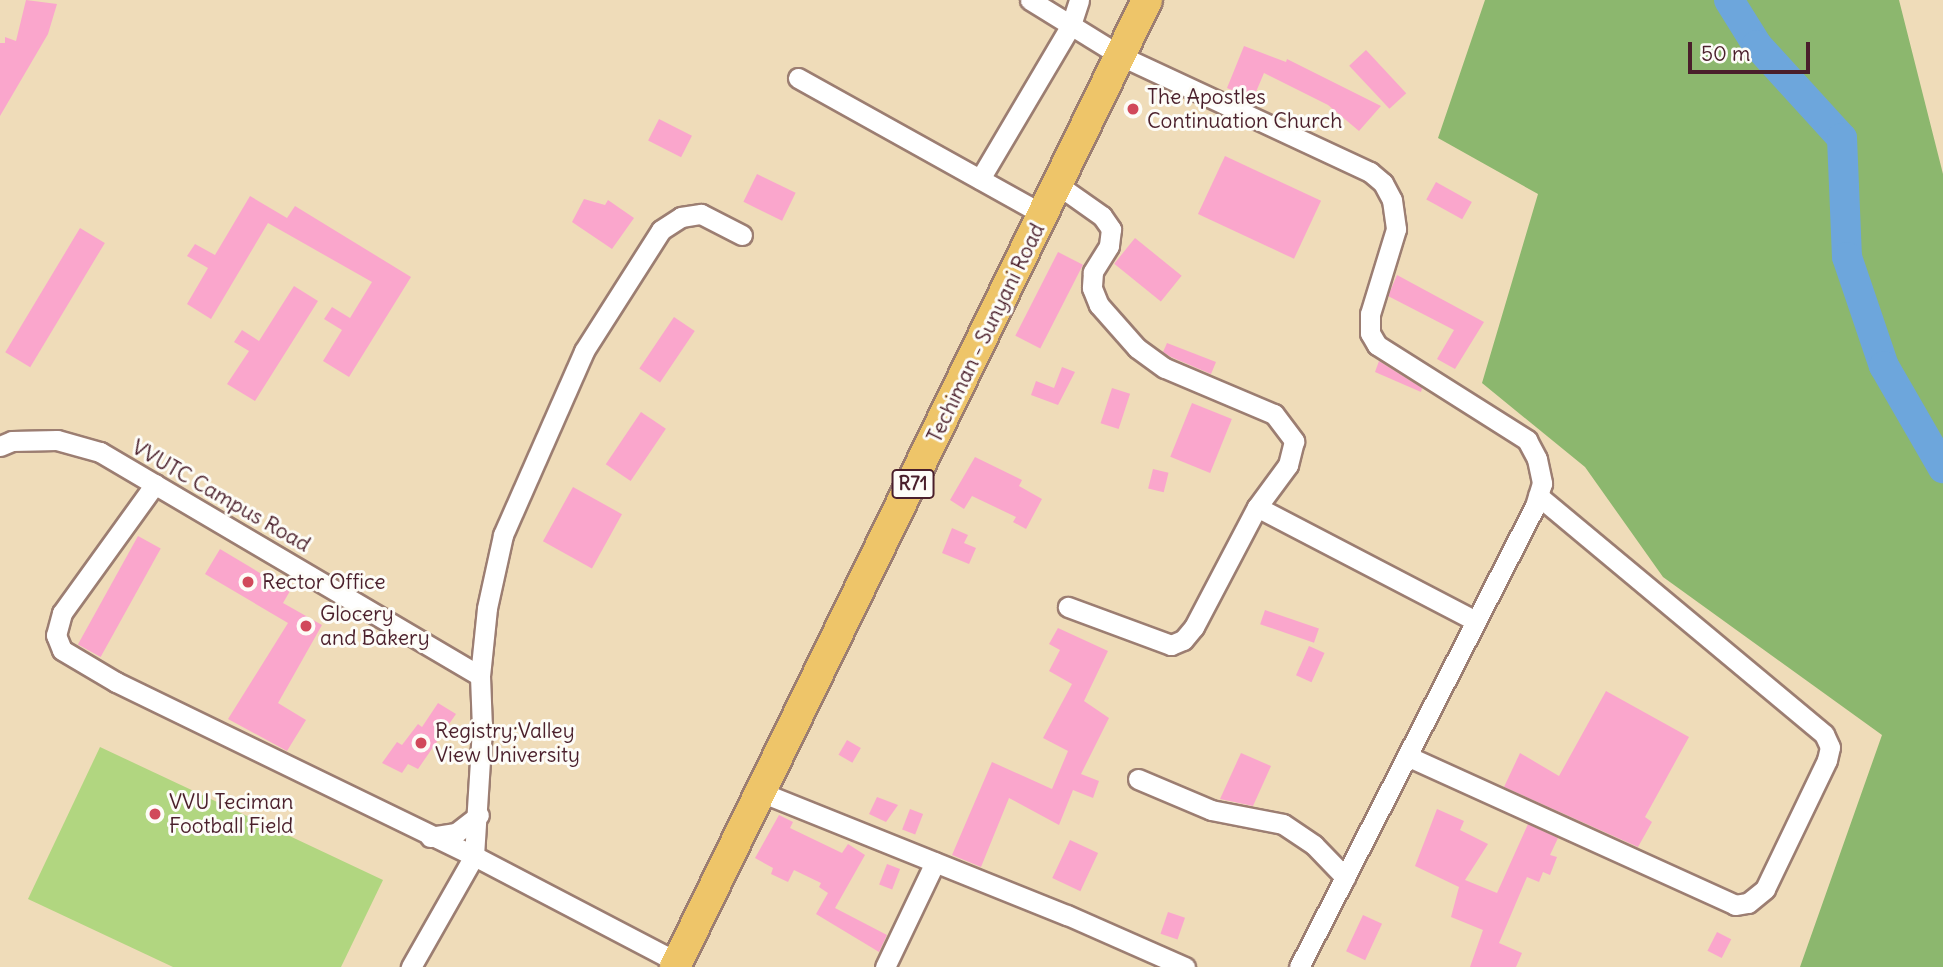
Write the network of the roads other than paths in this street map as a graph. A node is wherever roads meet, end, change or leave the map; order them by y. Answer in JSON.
{"nodes":[{"id":1,"x":1030,"y":0,"type":"edge"},
{"id":2,"x":1079,"y":0,"type":"edge"},
{"id":3,"x":1147,"y":0,"type":"edge"},
{"id":4,"x":1071,"y":25,"type":"junction"},
{"id":5,"x":1121,"y":56,"type":"junction"},
{"id":6,"x":798,"y":78,"type":"dead end"},
{"id":7,"x":980,"y":179,"type":"junction"},
{"id":8,"x":1058,"y":185,"type":"junction"},
{"id":9,"x":1044,"y":215,"type":"junction"},
{"id":10,"x":742,"y":236,"type":"dead end"},
{"id":11,"x":0,"y":446,"type":"edge"},
{"id":12,"x":155,"y":484,"type":"junction"},
{"id":13,"x":1538,"y":496,"type":"junction"},
{"id":14,"x":1257,"y":507,"type":"junction"},
{"id":15,"x":1068,"y":607,"type":"dead end"},
{"id":16,"x":1476,"y":621,"type":"junction"},
{"id":17,"x":480,"y":676,"type":"junction"},
{"id":18,"x":1407,"y":756,"type":"junction"},
{"id":19,"x":1138,"y":779,"type":"dead end"},
{"id":20,"x":764,"y":793,"type":"junction"},
{"id":21,"x":479,"y":815,"type":"junction"},
{"id":22,"x":429,"y":837,"type":"junction"},
{"id":23,"x":474,"y":856,"type":"junction"},
{"id":24,"x":935,"y":862,"type":"junction"},
{"id":25,"x":1345,"y":877,"type":"junction"},
{"id":26,"x":676,"y":965,"type":"edge"},
{"id":27,"x":411,"y":967,"type":"edge"},
{"id":28,"x":885,"y":967,"type":"edge"},
{"id":29,"x":1185,"y":967,"type":"edge"},
{"id":30,"x":1299,"y":967,"type":"edge"}],
"edges":[{"from":1,"to":4,"type":"street"},
{"from":2,"to":4,"type":"street"},
{"from":3,"to":5,"type":"main road","name":"Techiman - Sunyani Road","number":"R71"},
{"from":4,"to":5,"type":"street"},
{"from":4,"to":7,"type":"street"},
{"from":5,"to":8,"type":"main road","name":"Techiman - Sunyani Road","number":"R71"},
{"from":5,"to":13,"type":"street"},
{"from":6,"to":7,"type":"street"},
{"from":7,"to":9,"type":"street"},
{"from":8,"to":9,"type":"main road","name":"Techiman - Sunyani Road","number":"R71"},
{"from":8,"to":14,"type":"street"},
{"from":9,"to":20,"type":"main road","name":"Techiman - Sunyani Road","number":"R71"},
{"from":10,"to":17,"type":"street"},
{"from":11,"to":12,"type":"street","name":"VVUTC Campus Road"},
{"from":12,"to":17,"type":"street","name":"VVUTC Campus Road"},
{"from":12,"to":22,"type":"street"},
{"from":13,"to":16,"type":"street"},
{"from":13,"to":18,"type":"street"},
{"from":14,"to":15,"type":"street"},
{"from":14,"to":16,"type":"street"},
{"from":16,"to":18,"type":"street"},
{"from":17,"to":21,"type":"street"},
{"from":18,"to":25,"type":"street"},
{"from":19,"to":25,"type":"street"},
{"from":20,"to":24,"type":"street"},
{"from":20,"to":26,"type":"main road","name":"Techiman - Sunyani Road","number":"R71"},
{"from":21,"to":22,"type":"street"},
{"from":21,"to":23,"type":"street"},
{"from":22,"to":23,"type":"street"},
{"from":23,"to":26,"type":"street"},
{"from":23,"to":27,"type":"street"},
{"from":24,"to":28,"type":"street"},
{"from":24,"to":29,"type":"street"},
{"from":25,"to":30,"type":"street"}]}
